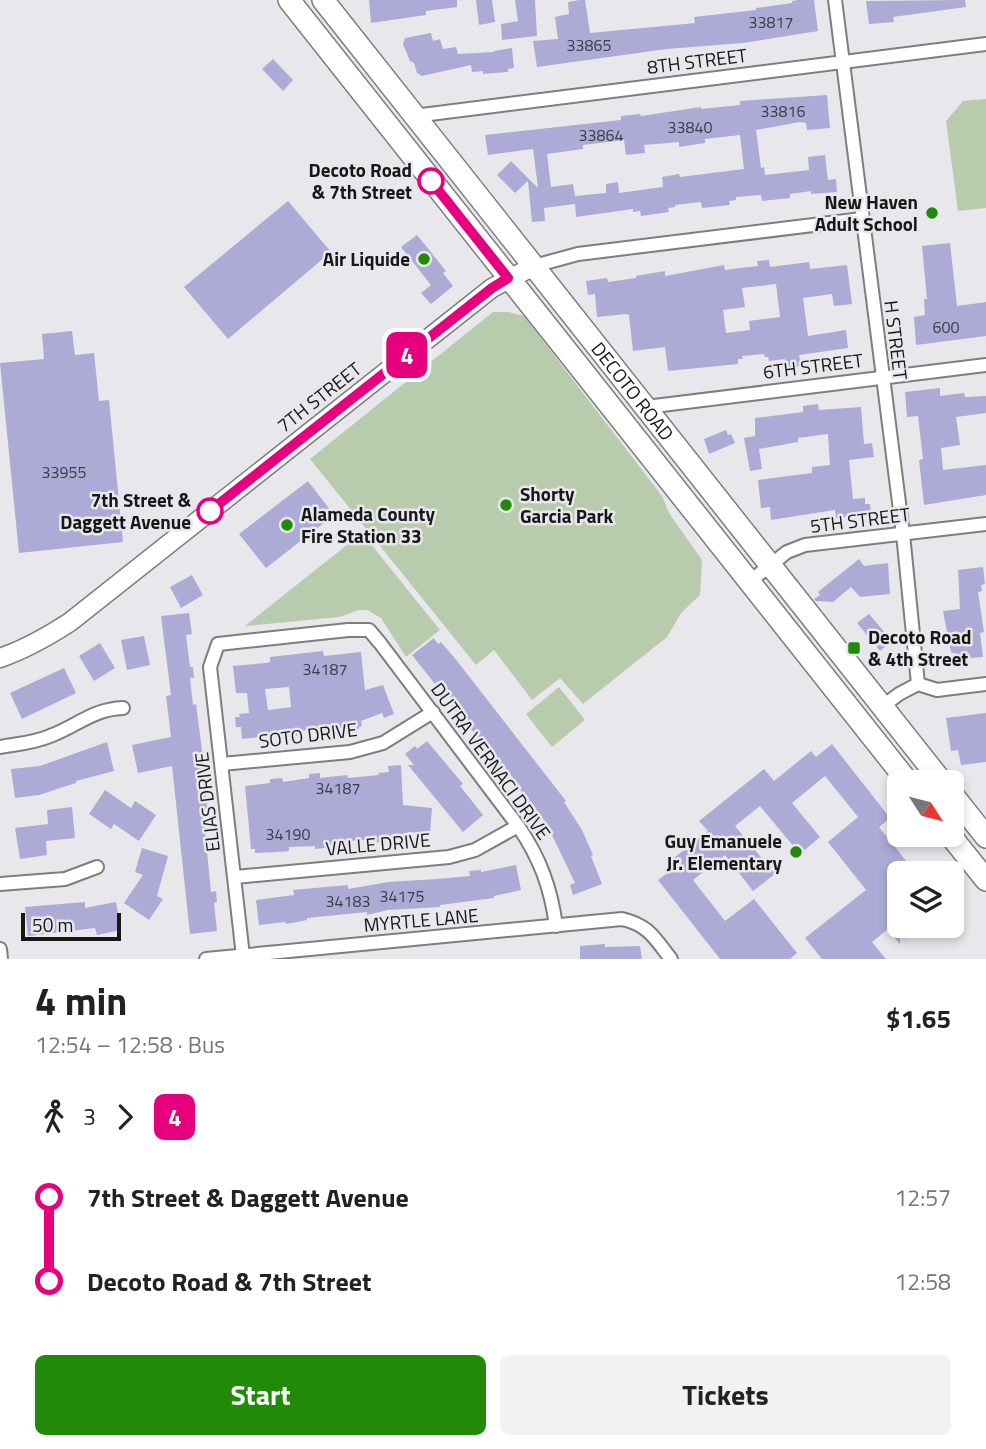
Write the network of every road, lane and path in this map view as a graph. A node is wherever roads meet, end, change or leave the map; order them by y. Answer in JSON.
{"nodes":[{"id":1,"x":289,"y":0,"type":"edge"},
{"id":2,"x":323,"y":0,"type":"edge"},
{"id":3,"x":835,"y":0,"type":"edge"},
{"id":4,"x":986,"y":44,"type":"edge"},
{"id":5,"x":843,"y":62,"type":"junction"},
{"id":6,"x":414,"y":116,"type":"junction"},
{"id":7,"x":862,"y":219,"type":"junction"},
{"id":8,"x":534,"y":266,"type":"junction"},
{"id":9,"x":508,"y":278,"type":"junction"},
{"id":10,"x":986,"y":365,"type":"edge"},
{"id":11,"x":882,"y":377,"type":"junction"},
{"id":12,"x":646,"y":407,"type":"junction"},
{"id":13,"x":986,"y":524,"type":"edge"},
{"id":14,"x":903,"y":534,"type":"junction"},
{"id":15,"x":770,"y":565,"type":"junction"},
{"id":16,"x":749,"y":582,"type":"junction"},
{"id":17,"x":218,"y":644,"type":"joint"},
{"id":18,"x":0,"y":658,"type":"edge"},
{"id":19,"x":918,"y":684,"type":"junction"},
{"id":20,"x":986,"y":684,"type":"edge"},
{"id":21,"x":882,"y":707,"type":"junction"},
{"id":22,"x":123,"y":708,"type":"dead end"},
{"id":23,"x":433,"y":712,"type":"junction"},
{"id":24,"x":0,"y":747,"type":"edge"},
{"id":25,"x":222,"y":764,"type":"junction"},
{"id":26,"x":898,"y":770,"type":"edge"},
{"id":27,"x":932,"y":770,"type":"edge"},
{"id":28,"x":964,"y":809,"type":"edge"},
{"id":29,"x":518,"y":826,"type":"junction"},
{"id":30,"x":986,"y":837,"type":"edge"},
{"id":31,"x":960,"y":847,"type":"edge"},
{"id":32,"x":97,"y":866,"type":"dead end"},
{"id":33,"x":235,"y":877,"type":"junction"},
{"id":34,"x":986,"y":880,"type":"edge"},
{"id":35,"x":0,"y":884,"type":"edge"},
{"id":36,"x":556,"y":926,"type":"junction"},
{"id":37,"x":0,"y":949,"type":"edge"},
{"id":38,"x":243,"y":956,"type":"junction"},
{"id":39,"x":1,"y":959,"type":"edge"},
{"id":40,"x":206,"y":959,"type":"edge"},
{"id":41,"x":671,"y":959,"type":"edge"}],
"edges":[{"from":1,"to":9,"type":"main road","name":"DECOTO ROAD"},
{"from":2,"to":6,"type":"main road","name":"DECOTO ROAD"},
{"from":3,"to":5,"type":"street","name":"H STREET"},
{"from":4,"to":5,"type":"street","name":"8TH STREET"},
{"from":5,"to":6,"type":"street","name":"8TH STREET"},
{"from":5,"to":7,"type":"street","name":"H STREET"},
{"from":6,"to":8,"type":"main road","name":"DECOTO ROAD"},
{"from":7,"to":8,"type":"street","name":"7TH STREET"},
{"from":7,"to":11,"type":"street","name":"H STREET"},
{"from":8,"to":9,"type":"street","name":"7TH STREET"},
{"from":8,"to":12,"type":"main road","name":"DECOTO ROAD"},
{"from":9,"to":16,"type":"main road","name":"DECOTO ROAD"},
{"from":9,"to":18,"type":"street","name":"7TH STREET"},
{"from":10,"to":11,"type":"street","name":"6TH STREET"},
{"from":11,"to":12,"type":"street","name":"6TH STREET"},
{"from":11,"to":14,"type":"street","name":"H STREET"},
{"from":12,"to":15,"type":"main road","name":"DECOTO ROAD"},
{"from":13,"to":14,"type":"street","name":"5TH STREET"},
{"from":14,"to":15,"type":"street","name":"5TH STREET"},
{"from":14,"to":19,"type":"street","name":"H STREET"},
{"from":15,"to":16,"type":"street","name":"5TH STREET"},
{"from":15,"to":21,"type":"main road","name":"DECOTO ROAD"},
{"from":16,"to":26,"type":"main road","name":"DECOTO ROAD"},
{"from":17,"to":23,"type":"street","name":"DUTRA VERNACI DRIVE"},
{"from":17,"to":25,"type":"street","name":"ELIAS DRIVE"},
{"from":19,"to":20,"type":"street"},
{"from":19,"to":21,"type":"street"},
{"from":21,"to":27,"type":"main road","name":"DECOTO ROAD"},
{"from":22,"to":24,"type":"street"},
{"from":23,"to":25,"type":"street","name":"SOTO DRIVE"},
{"from":23,"to":29,"type":"street","name":"DUTRA VERNACI DRIVE"},
{"from":25,"to":33,"type":"street","name":"ELIAS DRIVE"},
{"from":28,"to":30,"type":"main road"},
{"from":29,"to":33,"type":"street","name":"VALLE DRIVE"},
{"from":29,"to":36,"type":"street","name":"DUTRA VERNACI DRIVE"},
{"from":31,"to":34,"type":"main road"},
{"from":32,"to":35,"type":"street"},
{"from":33,"to":38,"type":"street","name":"ELIAS DRIVE"},
{"from":36,"to":38,"type":"street","name":"MYRTLE LANE"},
{"from":36,"to":41,"type":"street","name":"MYRTLE LANE"},
{"from":37,"to":39,"type":"street"},
{"from":38,"to":40,"type":"street","name":"MYRTLE LANE"}]}
